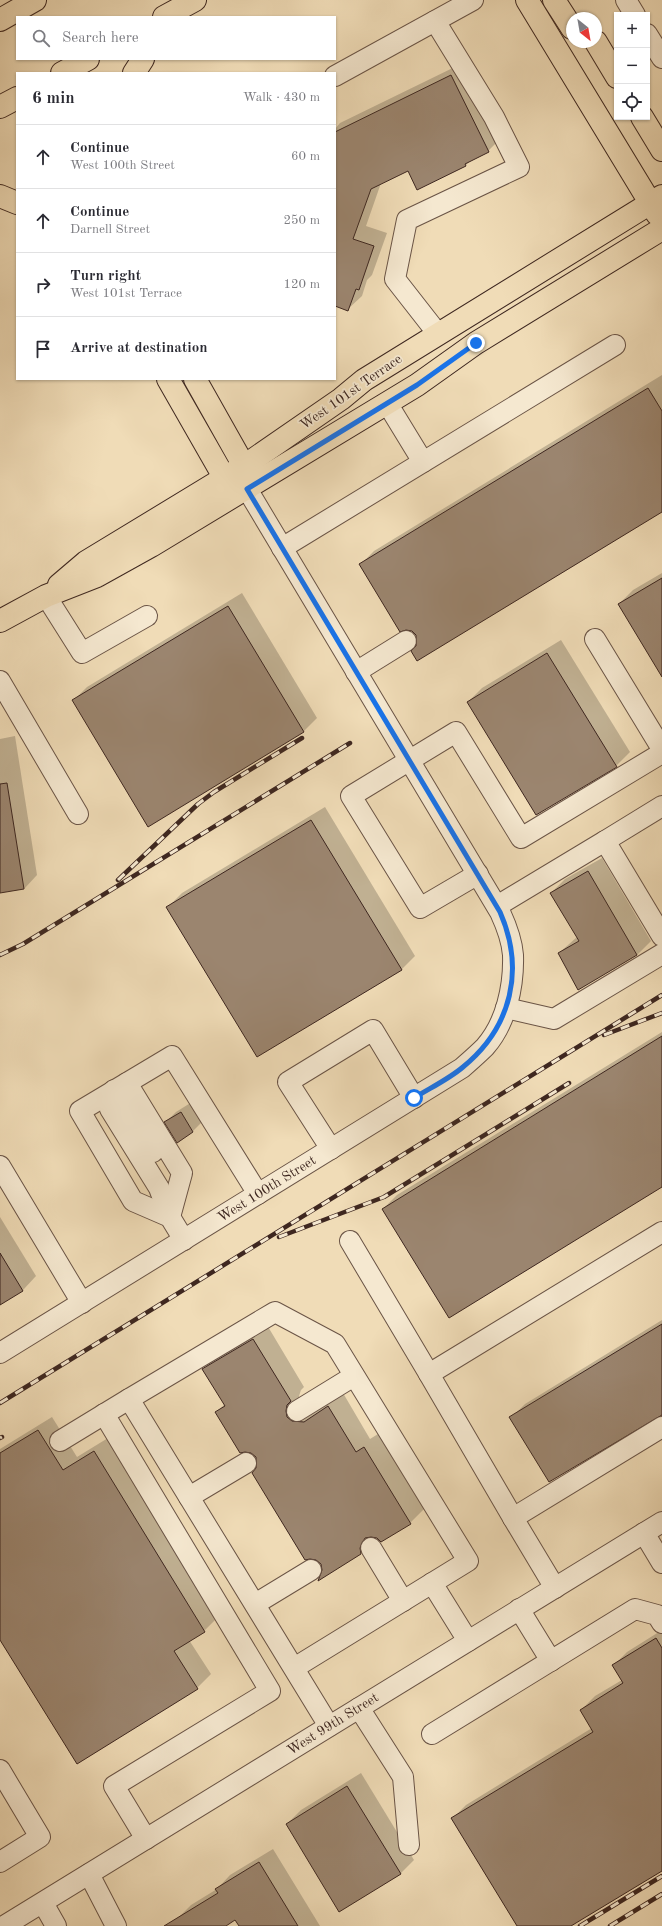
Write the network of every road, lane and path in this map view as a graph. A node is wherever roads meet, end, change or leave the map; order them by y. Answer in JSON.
{"nodes":[{"id":1,"x":35,"y":0,"type":"edge"},
{"id":2,"x":472,"y":0,"type":"edge"},
{"id":3,"x":527,"y":0,"type":"edge"},
{"id":4,"x":554,"y":0,"type":"edge"},
{"id":5,"x":570,"y":0,"type":"edge"},
{"id":6,"x":626,"y":0,"type":"edge"},
{"id":7,"x":188,"y":6,"type":"edge"},
{"id":8,"x":577,"y":12,"type":"edge"},
{"id":9,"x":633,"y":12,"type":"edge"},
{"id":10,"x":166,"y":16,"type":"edge"},
{"id":11,"x":566,"y":19,"type":"edge"},
{"id":12,"x":0,"y":20,"type":"edge"},
{"id":13,"x":435,"y":21,"type":"junction"},
{"id":14,"x":650,"y":39,"type":"edge"},
{"id":15,"x":598,"y":48,"type":"edge"},
{"id":16,"x":662,"y":58,"type":"edge"},
{"id":17,"x":86,"y":60,"type":"edge"},
{"id":18,"x":142,"y":60,"type":"edge"},
{"id":19,"x":64,"y":72,"type":"edge"},
{"id":20,"x":135,"y":72,"type":"edge"},
{"id":21,"x":614,"y":72,"type":"edge"},
{"id":22,"x":336,"y":75,"type":"edge"},
{"id":23,"x":16,"y":99,"type":"edge"},
{"id":24,"x":0,"y":108,"type":"edge"},
{"id":25,"x":644,"y":120,"type":"edge"},
{"id":26,"x":662,"y":150,"type":"edge"},
{"id":27,"x":0,"y":196,"type":"edge"},
{"id":28,"x":656,"y":199,"type":"edge"},
{"id":29,"x":16,"y":202,"type":"edge"},
{"id":30,"x":662,"y":223,"type":"edge"},
{"id":31,"x":662,"y":229,"type":"edge"},
{"id":32,"x":438,"y":334,"type":"junction"},
{"id":33,"x":615,"y":345,"type":"dead end"},
{"id":34,"x":169,"y":380,"type":"edge"},
{"id":35,"x":196,"y":380,"type":"edge"},
{"id":36,"x":387,"y":403,"type":"junction"},
{"id":37,"x":423,"y":462,"type":"junction"},
{"id":38,"x":244,"y":466,"type":"junction"},
{"id":39,"x":224,"y":477,"type":"junction"},
{"id":40,"x":247,"y":489,"type":"junction"},
{"id":41,"x":282,"y":548,"type":"junction"},
{"id":42,"x":46,"y":596,"type":"junction"},
{"id":43,"x":146,"y":616,"type":"dead end"},
{"id":44,"x":0,"y":621,"type":"edge"},
{"id":45,"x":595,"y":638,"type":"dead end"},
{"id":46,"x":406,"y":641,"type":"dead end"},
{"id":47,"x":356,"y":672,"type":"junction"},
{"id":48,"x":0,"y":681,"type":"edge"},
{"id":49,"x":662,"y":749,"type":"edge"},
{"id":50,"x":662,"y":753,"type":"edge"},
{"id":51,"x":409,"y":760,"type":"junction"},
{"id":52,"x":662,"y":806,"type":"edge"},
{"id":53,"x":78,"y":814,"type":"dead end"},
{"id":54,"x":605,"y":841,"type":"junction"},
{"id":55,"x":478,"y":874,"type":"junction"},
{"id":56,"x":497,"y":906,"type":"junction"},
{"id":57,"x":662,"y":936,"type":"edge"},
{"id":58,"x":662,"y":954,"type":"edge"},
{"id":59,"x":508,"y":1004,"type":"junction"},
{"id":60,"x":115,"y":1090,"type":"junction"},
{"id":61,"x":414,"y":1098,"type":"junction"},
{"id":62,"x":331,"y":1149,"type":"junction"},
{"id":63,"x":0,"y":1166,"type":"edge"},
{"id":64,"x":258,"y":1194,"type":"junction"},
{"id":65,"x":170,"y":1217,"type":"junction"},
{"id":66,"x":662,"y":1232,"type":"edge"},
{"id":67,"x":184,"y":1240,"type":"junction"},
{"id":68,"x":350,"y":1241,"type":"dead end"},
{"id":69,"x":82,"y":1303,"type":"junction"},
{"id":70,"x":0,"y":1353,"type":"edge"},
{"id":71,"x":429,"y":1374,"type":"junction"},
{"id":72,"x":354,"y":1376,"type":"junction"},
{"id":73,"x":129,"y":1399,"type":"junction"},
{"id":74,"x":297,"y":1411,"type":"dead end"},
{"id":75,"x":104,"y":1414,"type":"junction"},
{"id":76,"x":662,"y":1427,"type":"edge"},
{"id":77,"x":60,"y":1441,"type":"dead end"},
{"id":78,"x":246,"y":1463,"type":"dead end"},
{"id":79,"x":189,"y":1497,"type":"junction"},
{"id":80,"x":513,"y":1518,"type":"junction"},
{"id":81,"x":662,"y":1522,"type":"edge"},
{"id":82,"x":644,"y":1533,"type":"junction"},
{"id":83,"x":371,"y":1548,"type":"dead end"},
{"id":84,"x":662,"y":1563,"type":"edge"},
{"id":85,"x":311,"y":1570,"type":"dead end"},
{"id":86,"x":432,"y":1583,"type":"junction"},
{"id":87,"x":555,"y":1588,"type":"junction"},
{"id":88,"x":403,"y":1601,"type":"junction"},
{"id":89,"x":255,"y":1604,"type":"junction"},
{"id":90,"x":519,"y":1609,"type":"junction"},
{"id":91,"x":662,"y":1623,"type":"edge"},
{"id":92,"x":269,"y":1627,"type":"junction"},
{"id":93,"x":468,"y":1641,"type":"junction"},
{"id":94,"x":241,"y":1644,"type":"junction"},
{"id":95,"x":551,"y":1661,"type":"junction"},
{"id":96,"x":294,"y":1668,"type":"junction"},
{"id":97,"x":358,"y":1708,"type":"junction"},
{"id":98,"x":329,"y":1726,"type":"junction"},
{"id":99,"x":432,"y":1734,"type":"dead end"},
{"id":100,"x":0,"y":1770,"type":"edge"},
{"id":101,"x":146,"y":1839,"type":"junction"},
{"id":102,"x":409,"y":1845,"type":"dead end"},
{"id":103,"x":0,"y":1862,"type":"edge"},
{"id":104,"x":89,"y":1874,"type":"junction"},
{"id":105,"x":42,"y":1903,"type":"junction"},
{"id":106,"x":4,"y":1926,"type":"edge"},
{"id":107,"x":56,"y":1926,"type":"edge"},
{"id":108,"x":116,"y":1926,"type":"edge"}],
"edges":[{"from":1,"to":12,"type":"main road"},
{"from":2,"to":13,"type":"street"},
{"from":3,"to":28,"type":"main road"},
{"from":4,"to":11,"type":"main road"},
{"from":5,"to":8,"type":"main road"},
{"from":6,"to":9,"type":"street"},
{"from":7,"to":10,"type":"main road"},
{"from":13,"to":22,"type":"street"},
{"from":13,"to":32,"type":"street"},
{"from":14,"to":16,"type":"street"},
{"from":15,"to":21,"type":"main road"},
{"from":17,"to":19,"type":"main road"},
{"from":18,"to":20,"type":"main road"},
{"from":23,"to":24,"type":"main road"},
{"from":25,"to":26,"type":"main road"},
{"from":27,"to":29,"type":"main road"},
{"from":28,"to":30,"type":"main road"},
{"from":28,"to":32,"type":"main road","name":"West 101st Terrace"},
{"from":31,"to":36,"type":"main road","name":"West 101st Terrace"},
{"from":32,"to":38,"type":"main road","name":"West 101st Terrace"},
{"from":33,"to":37,"type":"street"},
{"from":34,"to":39,"type":"main road"},
{"from":35,"to":38,"type":"main road"},
{"from":36,"to":37,"type":"street"},
{"from":36,"to":40,"type":"main road","name":"West 101st Terrace"},
{"from":37,"to":41,"type":"street"},
{"from":38,"to":39,"type":"main road","name":"West 101st Terrace"},
{"from":38,"to":40,"type":"main road"},
{"from":39,"to":40,"type":"main road"},
{"from":39,"to":42,"type":"main road","name":"West 101st Terrace"},
{"from":40,"to":41,"type":"street","name":"West 100th Street"},
{"from":40,"to":42,"type":"main road","name":"West 101st Terrace"},
{"from":41,"to":47,"type":"street","name":"West 100th Street"},
{"from":42,"to":43,"type":"street"},
{"from":42,"to":44,"type":"main road","name":"West 101st Terrace"},
{"from":45,"to":49,"type":"street"},
{"from":46,"to":47,"type":"street"},
{"from":47,"to":51,"type":"street","name":"West 100th Street"},
{"from":48,"to":53,"type":"street"},
{"from":50,"to":51,"type":"street"},
{"from":51,"to":55,"type":"street","name":"West 100th Street"},
{"from":51,"to":55,"type":"street"},
{"from":52,"to":54,"type":"street"},
{"from":54,"to":56,"type":"street"},
{"from":54,"to":57,"type":"street"},
{"from":55,"to":56,"type":"street","name":"West 100th Street"},
{"from":56,"to":59,"type":"street","name":"West 100th Street"},
{"from":58,"to":59,"type":"street"},
{"from":59,"to":61,"type":"street","name":"West 100th Street"},
{"from":60,"to":64,"type":"street"},
{"from":60,"to":65,"type":"street"},
{"from":60,"to":65,"type":"street"},
{"from":60,"to":65,"type":"street"},
{"from":61,"to":62,"type":"street","name":"West 100th Street"},
{"from":61,"to":62,"type":"street"},
{"from":62,"to":64,"type":"street","name":"West 100th Street"},
{"from":63,"to":69,"type":"street"},
{"from":64,"to":67,"type":"street","name":"West 100th Street"},
{"from":65,"to":67,"type":"street"},
{"from":66,"to":71,"type":"street"},
{"from":67,"to":69,"type":"street","name":"West 100th Street"},
{"from":68,"to":71,"type":"street"},
{"from":69,"to":70,"type":"street","name":"West 100th Street"},
{"from":71,"to":80,"type":"street"},
{"from":72,"to":73,"type":"street"},
{"from":72,"to":74,"type":"street"},
{"from":72,"to":86,"type":"street"},
{"from":73,"to":75,"type":"street"},
{"from":73,"to":79,"type":"street"},
{"from":75,"to":77,"type":"street"},
{"from":75,"to":94,"type":"street"},
{"from":76,"to":80,"type":"street"},
{"from":78,"to":79,"type":"street"},
{"from":79,"to":89,"type":"street"},
{"from":80,"to":87,"type":"street"},
{"from":81,"to":82,"type":"street","name":"West 99th Street"},
{"from":82,"to":84,"type":"street"},
{"from":82,"to":87,"type":"street","name":"West 99th Street"},
{"from":83,"to":88,"type":"street"},
{"from":85,"to":89,"type":"street"},
{"from":86,"to":88,"type":"street"},
{"from":86,"to":93,"type":"street"},
{"from":87,"to":90,"type":"street","name":"West 99th Street"},
{"from":88,"to":96,"type":"street"},
{"from":89,"to":92,"type":"street"},
{"from":90,"to":93,"type":"street","name":"West 99th Street"},
{"from":90,"to":95,"type":"street"},
{"from":91,"to":95,"type":"street"},
{"from":92,"to":94,"type":"street"},
{"from":92,"to":96,"type":"street"},
{"from":93,"to":97,"type":"street","name":"West 99th Street"},
{"from":94,"to":101,"type":"street"},
{"from":95,"to":99,"type":"street"},
{"from":96,"to":98,"type":"street"},
{"from":97,"to":98,"type":"street","name":"West 99th Street"},
{"from":97,"to":102,"type":"street"},
{"from":98,"to":101,"type":"street","name":"West 99th Street"},
{"from":100,"to":103,"type":"street"},
{"from":101,"to":104,"type":"street","name":"West 99th Street"},
{"from":104,"to":105,"type":"street","name":"West 99th Street"},
{"from":104,"to":108,"type":"street"},
{"from":105,"to":106,"type":"street","name":"West 99th Street"},
{"from":105,"to":107,"type":"street"}]}
